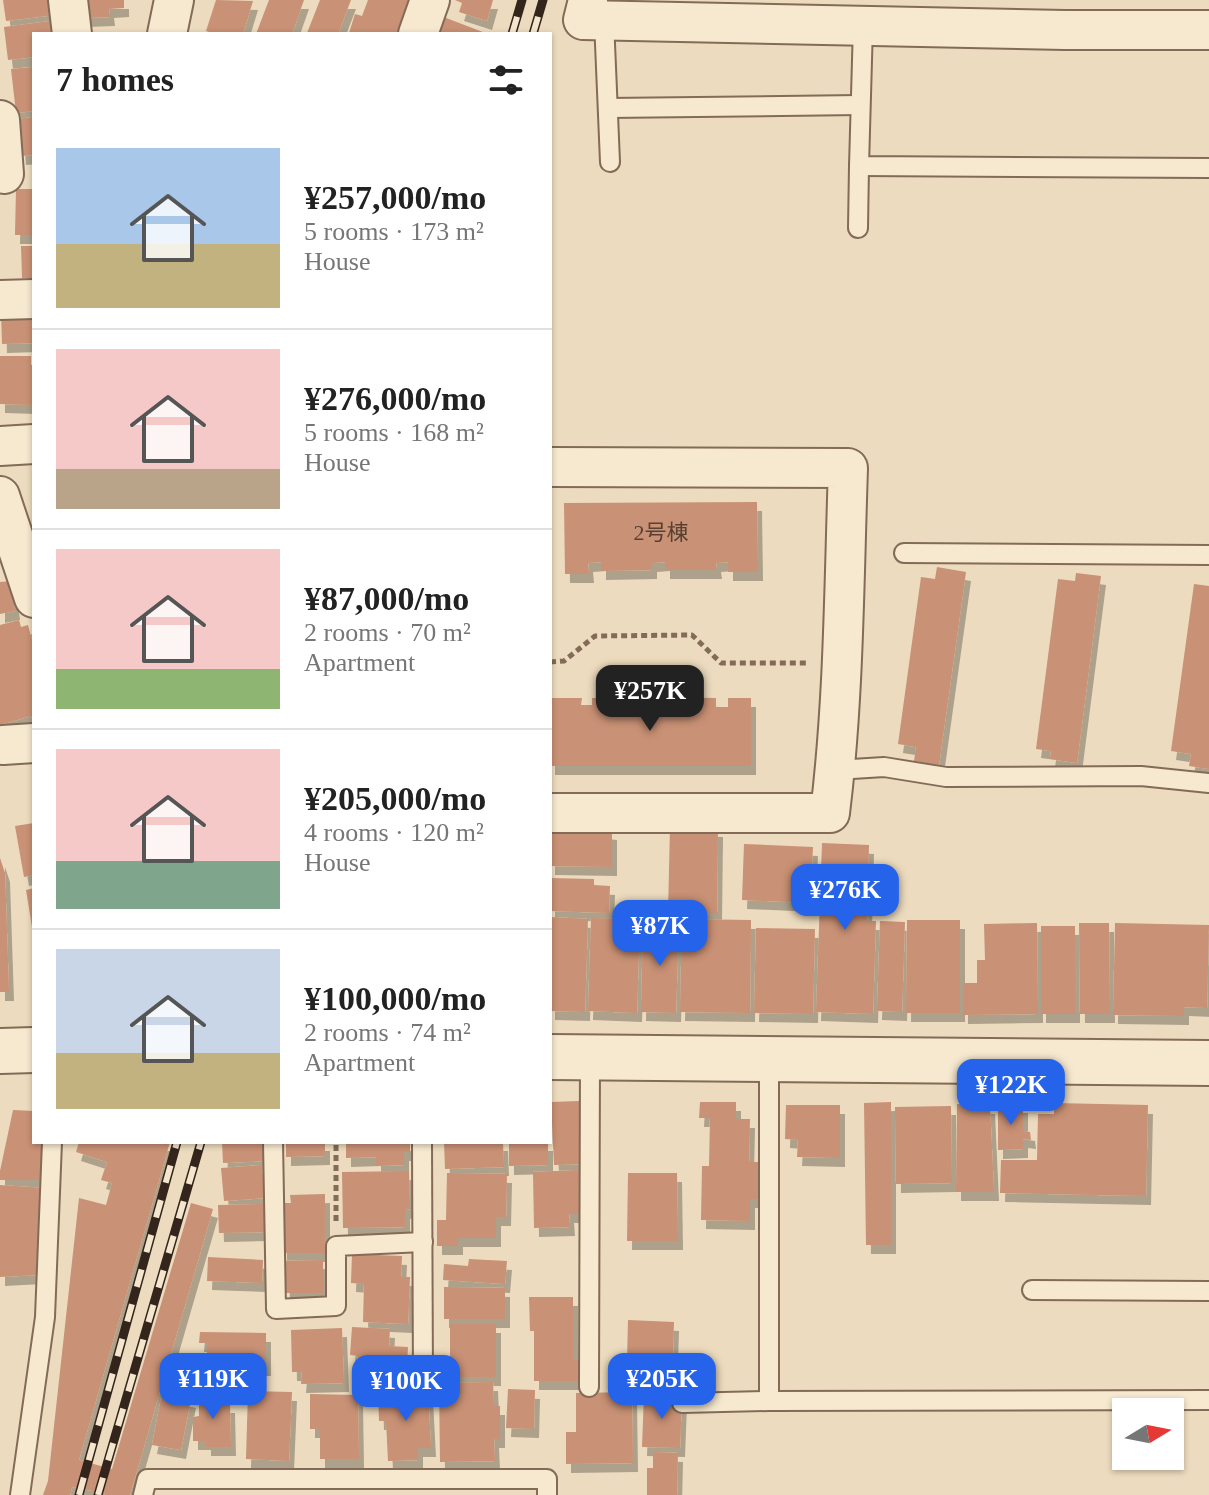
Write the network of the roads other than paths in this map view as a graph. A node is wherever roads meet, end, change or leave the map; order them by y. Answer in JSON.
{"nodes":[{"id":1,"x":68,"y":0,"type":"edge"},
{"id":2,"x":174,"y":0,"type":"edge"},
{"id":3,"x":430,"y":0,"type":"edge"},
{"id":4,"x":596,"y":10,"type":"edge"},
{"id":5,"x":1067,"y":15,"type":"edge"},
{"id":6,"x":863,"y":25,"type":"junction"},
{"id":7,"x":1209,"y":30,"type":"edge"},
{"id":8,"x":72,"y":32,"type":"edge"},
{"id":9,"x":167,"y":32,"type":"edge"},
{"id":10,"x":419,"y":32,"type":"edge"},
{"id":11,"x":860,"y":105,"type":"junction"},
{"id":12,"x":608,"y":108,"type":"junction"},
{"id":13,"x":0,"y":120,"type":"edge"},
{"id":14,"x":610,"y":162,"type":"dead end"},
{"id":15,"x":859,"y":166,"type":"junction"},
{"id":16,"x":1209,"y":168,"type":"edge"},
{"id":17,"x":13,"y":174,"type":"edge"},
{"id":18,"x":858,"y":228,"type":"dead end"},
{"id":19,"x":32,"y":299,"type":"edge"},
{"id":20,"x":0,"y":300,"type":"edge"},
{"id":21,"x":32,"y":444,"type":"edge"},
{"id":22,"x":0,"y":446,"type":"edge"},
{"id":23,"x":552,"y":467,"type":"edge"},
{"id":24,"x":0,"y":496,"type":"edge"},
{"id":25,"x":904,"y":553,"type":"dead end"},
{"id":26,"x":1209,"y":555,"type":"edge"},
{"id":27,"x":32,"y":592,"type":"edge"},
{"id":28,"x":836,"y":770,"type":"junction"},
{"id":29,"x":1209,"y":783,"type":"edge"},
{"id":30,"x":552,"y":813,"type":"edge"},
{"id":31,"x":32,"y":1050,"type":"edge"},
{"id":32,"x":0,"y":1051,"type":"edge"},
{"id":33,"x":570,"y":1057,"type":"edge"},
{"id":34,"x":769,"y":1059,"type":"junction"},
{"id":35,"x":1209,"y":1063,"type":"edge"},
{"id":36,"x":52,"y":1144,"type":"edge"},
{"id":37,"x":273,"y":1144,"type":"edge"},
{"id":38,"x":422,"y":1144,"type":"edge"},
{"id":39,"x":423,"y":1242,"type":"junction"},
{"id":40,"x":1032,"y":1290,"type":"dead end"},
{"id":41,"x":1209,"y":1291,"type":"edge"},
{"id":42,"x":423,"y":1384,"type":"dead end"},
{"id":43,"x":589,"y":1387,"type":"dead end"},
{"id":44,"x":1209,"y":1400,"type":"edge"},
{"id":45,"x":769,"y":1401,"type":"junction"},
{"id":46,"x":682,"y":1403,"type":"dead end"},
{"id":47,"x":20,"y":1495,"type":"edge"},
{"id":48,"x":143,"y":1495,"type":"edge"},
{"id":49,"x":547,"y":1495,"type":"edge"}],
"edges":[{"from":1,"to":8,"type":"street"},
{"from":2,"to":9,"type":"street"},
{"from":3,"to":10,"type":"street"},
{"from":4,"to":6,"type":"street"},
{"from":4,"to":12,"type":"lane"},
{"from":5,"to":6,"type":"street"},
{"from":5,"to":7,"type":"street"},
{"from":6,"to":11,"type":"lane"},
{"from":11,"to":12,"type":"lane"},
{"from":11,"to":15,"type":"lane"},
{"from":12,"to":14,"type":"lane"},
{"from":13,"to":17,"type":"street"},
{"from":15,"to":16,"type":"lane"},
{"from":15,"to":18,"type":"lane"},
{"from":19,"to":20,"type":"street"},
{"from":21,"to":22,"type":"street"},
{"from":23,"to":28,"type":"street"},
{"from":24,"to":27,"type":"street"},
{"from":25,"to":26,"type":"lane"},
{"from":28,"to":29,"type":"lane"},
{"from":28,"to":30,"type":"street"},
{"from":31,"to":32,"type":"street"},
{"from":33,"to":34,"type":"street"},
{"from":33,"to":43,"type":"lane"},
{"from":34,"to":35,"type":"street"},
{"from":34,"to":45,"type":"lane"},
{"from":36,"to":47,"type":"lane"},
{"from":37,"to":39,"type":"lane"},
{"from":38,"to":39,"type":"lane"},
{"from":39,"to":42,"type":"lane"},
{"from":40,"to":41,"type":"lane"},
{"from":44,"to":45,"type":"lane"},
{"from":45,"to":46,"type":"lane"},
{"from":48,"to":49,"type":"lane"}]}
